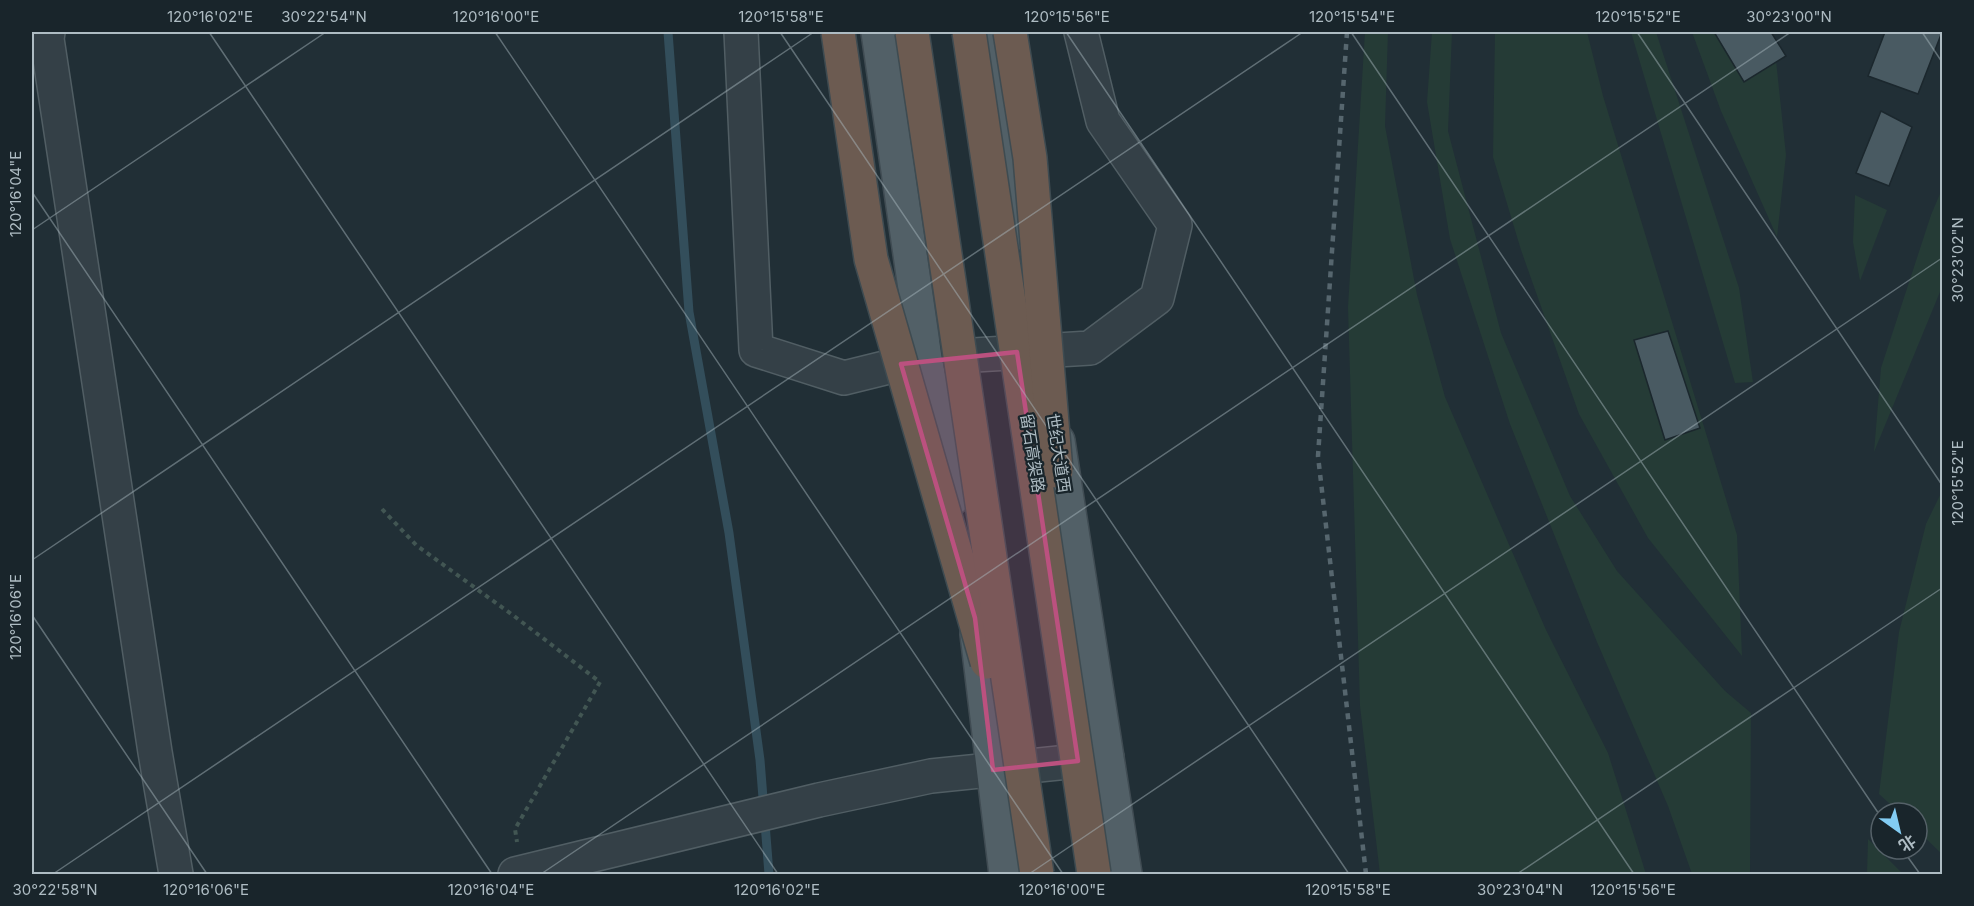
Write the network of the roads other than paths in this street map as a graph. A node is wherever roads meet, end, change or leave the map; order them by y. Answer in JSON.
{"nodes":[{"id":1,"x":48,"y":32,"type":"edge"},
{"id":2,"x":741,"y":32,"type":"edge"},
{"id":3,"x":838,"y":32,"type":"edge"},
{"id":4,"x":878,"y":32,"type":"edge"},
{"id":5,"x":912,"y":32,"type":"edge"},
{"id":6,"x":969,"y":32,"type":"edge"},
{"id":7,"x":989,"y":32,"type":"edge"},
{"id":8,"x":1010,"y":32,"type":"edge"},
{"id":9,"x":1081,"y":32,"type":"edge"},
{"id":10,"x":1044,"y":350,"type":"junction"},
{"id":11,"x":925,"y":358,"type":"junction"},
{"id":12,"x":1107,"y":758,"type":"junction"},
{"id":13,"x":993,"y":770,"type":"junction"},
{"id":14,"x":1024,"y":790,"type":"junction"},
{"id":15,"x":1083,"y":792,"type":"junction"},
{"id":16,"x":176,"y":874,"type":"edge"},
{"id":17,"x":518,"y":874,"type":"edge"},
{"id":18,"x":1006,"y":874,"type":"edge"},
{"id":19,"x":1037,"y":874,"type":"edge"},
{"id":20,"x":1094,"y":874,"type":"edge"},
{"id":21,"x":1125,"y":874,"type":"edge"}],
"edges":[{"from":1,"to":16,"type":"street"},
{"from":2,"to":11,"type":"street"},
{"from":3,"to":14,"type":"highway","bridge":true},
{"from":4,"to":11,"type":"main road"},
{"from":5,"to":14,"type":"highway","bridge":true},
{"from":6,"to":15,"type":"highway","name":"留石高架路","bridge":true},
{"from":7,"to":10,"type":"main road","name":"世纪大道西"},
{"from":8,"to":15,"type":"highway","bridge":true},
{"from":9,"to":10,"type":"street"},
{"from":10,"to":11,"type":"street"},
{"from":10,"to":12,"type":"main road","name":"世纪大道西"},
{"from":11,"to":13,"type":"main road"},
{"from":12,"to":13,"type":"street"},
{"from":12,"to":21,"type":"main road","name":"世纪大道西"},
{"from":13,"to":17,"type":"street"},
{"from":13,"to":18,"type":"main road"},
{"from":14,"to":19,"type":"highway","bridge":true},
{"from":15,"to":20,"type":"highway","name":"留石高架路","bridge":true}]}
